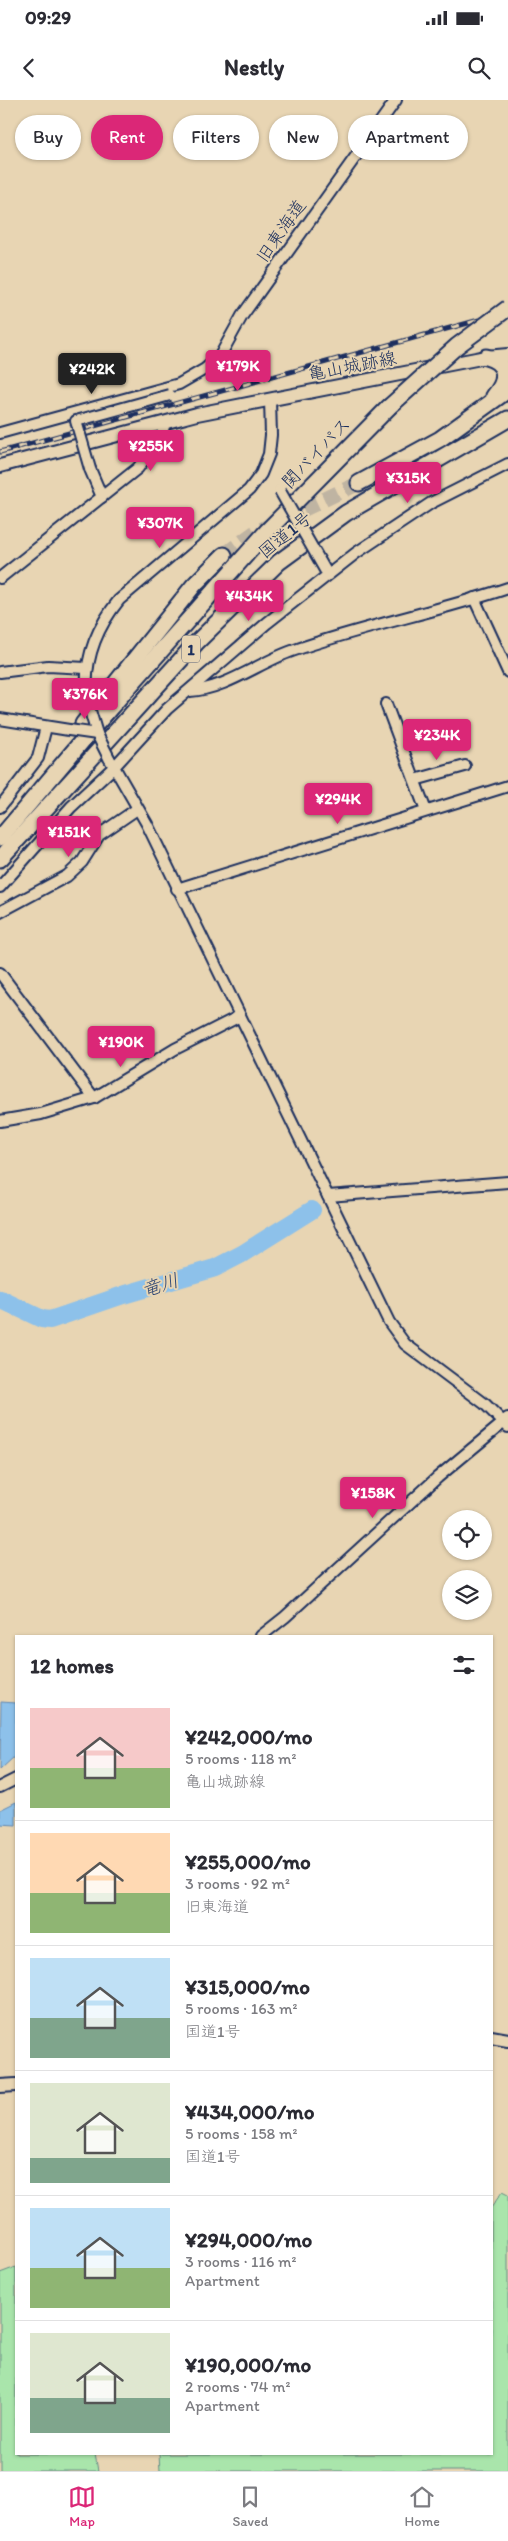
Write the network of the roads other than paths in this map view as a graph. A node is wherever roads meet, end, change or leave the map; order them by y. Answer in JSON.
{"nodes":[{"id":1,"x":396,"y":100,"type":"edge"},
{"id":2,"x":508,"y":308,"type":"edge"},
{"id":3,"x":508,"y":355,"type":"edge"},
{"id":4,"x":486,"y":357,"type":"junction"},
{"id":5,"x":192,"y":378,"type":"junction"},
{"id":6,"x":508,"y":390,"type":"edge"},
{"id":7,"x":270,"y":400,"type":"junction"},
{"id":8,"x":508,"y":413,"type":"edge"},
{"id":9,"x":508,"y":419,"type":"edge"},
{"id":10,"x":165,"y":422,"type":"junction"},
{"id":11,"x":0,"y":433,"type":"edge"},
{"id":12,"x":440,"y":439,"type":"junction"},
{"id":13,"x":508,"y":464,"type":"edge"},
{"id":14,"x":0,"y":466,"type":"edge"},
{"id":15,"x":412,"y":473,"type":"junction"},
{"id":16,"x":359,"y":483,"type":"tunnel mouth"},
{"id":17,"x":280,"y":491,"type":"dead end"},
{"id":18,"x":102,"y":497,"type":"junction"},
{"id":19,"x":224,"y":555,"type":"tunnel mouth"},
{"id":20,"x":326,"y":572,"type":"junction"},
{"id":21,"x":0,"y":578,"type":"edge"},
{"id":22,"x":508,"y":588,"type":"edge"},
{"id":23,"x":474,"y":598,"type":"junction"},
{"id":24,"x":169,"y":643,"type":"junction"},
{"id":25,"x":86,"y":668,"type":"junction"},
{"id":26,"x":0,"y":672,"type":"edge"},
{"id":27,"x":508,"y":672,"type":"edge"},
{"id":28,"x":190,"y":691,"type":"junction"},
{"id":29,"x":386,"y":704,"type":"dead end"},
{"id":30,"x":0,"y":719,"type":"edge"},
{"id":31,"x":46,"y":727,"type":"junction"},
{"id":32,"x":97,"y":734,"type":"junction"},
{"id":33,"x":465,"y":766,"type":"dead end"},
{"id":34,"x":114,"y":767,"type":"junction"},
{"id":35,"x":415,"y":780,"type":"junction"},
{"id":36,"x":508,"y":786,"type":"edge"},
{"id":37,"x":0,"y":807,"type":"edge"},
{"id":38,"x":136,"y":808,"type":"junction"},
{"id":39,"x":426,"y":811,"type":"junction"},
{"id":40,"x":0,"y":830,"type":"edge"},
{"id":41,"x":0,"y":838,"type":"edge"},
{"id":42,"x":0,"y":858,"type":"edge"},
{"id":43,"x":0,"y":887,"type":"edge"},
{"id":44,"x":177,"y":889,"type":"junction"},
{"id":45,"x":0,"y":912,"type":"edge"},
{"id":46,"x":0,"y":973,"type":"edge"},
{"id":47,"x":240,"y":1016,"type":"junction"},
{"id":48,"x":94,"y":1098,"type":"junction"},
{"id":49,"x":0,"y":1121,"type":"edge"},
{"id":50,"x":508,"y":1182,"type":"edge"},
{"id":51,"x":328,"y":1196,"type":"junction"},
{"id":52,"x":506,"y":1423,"type":"edge"},
{"id":53,"x":262,"y":1635,"type":"edge"},
{"id":54,"x":15,"y":1780,"type":"edge"},
{"id":55,"x":0,"y":1787,"type":"edge"},
{"id":56,"x":493,"y":2037,"type":"edge"},
{"id":57,"x":508,"y":2040,"type":"edge"},
{"id":58,"x":15,"y":2085,"type":"edge"},
{"id":59,"x":0,"y":2086,"type":"edge"}],
"edges":[{"from":1,"to":5,"type":"street","name":"旧東海道"},
{"from":2,"to":24,"type":"highway","name":"関バイパス","number":"1","bridge":true},
{"from":3,"to":4,"type":"main road","name":"亀山城跡線"},
{"from":4,"to":7,"type":"main road","name":"亀山城跡線"},
{"from":4,"to":12,"type":"highway"},
{"from":5,"to":11,"type":"street"},
{"from":5,"to":18,"type":"street","name":"旧東海道","bridge":true},
{"from":6,"to":12,"type":"highway"},
{"from":7,"to":10,"type":"main road","name":"亀山城跡線"},
{"from":7,"to":25,"type":"street"},
{"from":8,"to":15,"type":"highway"},
{"from":9,"to":15,"type":"highway","name":"国道1号","number":"1"},
{"from":10,"to":14,"type":"main road","name":"亀山城跡線"},
{"from":10,"to":18,"type":"street"},
{"from":12,"to":16,"type":"highway"},
{"from":13,"to":20,"type":"street"},
{"from":15,"to":42,"type":"highway","name":"国道1号","number":"1"},
{"from":17,"to":20,"type":"street","bridge":true},
{"from":18,"to":21,"type":"street"},
{"from":19,"to":40,"type":"highway","number":"1"},
{"from":20,"to":28,"type":"street"},
{"from":22,"to":23,"type":"street"},
{"from":23,"to":27,"type":"street"},
{"from":23,"to":28,"type":"street"},
{"from":24,"to":41,"type":"highway","number":"1"},
{"from":24,"to":42,"type":"highway","number":"1"},
{"from":25,"to":26,"type":"street"},
{"from":25,"to":32,"type":"street","bridge":true},
{"from":28,"to":34,"type":"street"},
{"from":29,"to":35,"type":"street"},
{"from":30,"to":31,"type":"street"},
{"from":31,"to":32,"type":"street","bridge":true},
{"from":31,"to":37,"type":"street"},
{"from":32,"to":34,"type":"street","bridge":true},
{"from":33,"to":35,"type":"street"},
{"from":34,"to":38,"type":"street"},
{"from":34,"to":43,"type":"street"},
{"from":35,"to":39,"type":"street"},
{"from":36,"to":39,"type":"street"},
{"from":38,"to":44,"type":"street"},
{"from":38,"to":45,"type":"street"},
{"from":39,"to":44,"type":"street"},
{"from":44,"to":47,"type":"street"},
{"from":46,"to":48,"type":"street"},
{"from":47,"to":48,"type":"street"},
{"from":47,"to":51,"type":"street"},
{"from":48,"to":49,"type":"street"},
{"from":50,"to":51,"type":"street"},
{"from":51,"to":52,"type":"street"},
{"from":52,"to":53,"type":"street"},
{"from":54,"to":55,"type":"street"},
{"from":56,"to":57,"type":"main road"},
{"from":58,"to":59,"type":"main road"}]}
